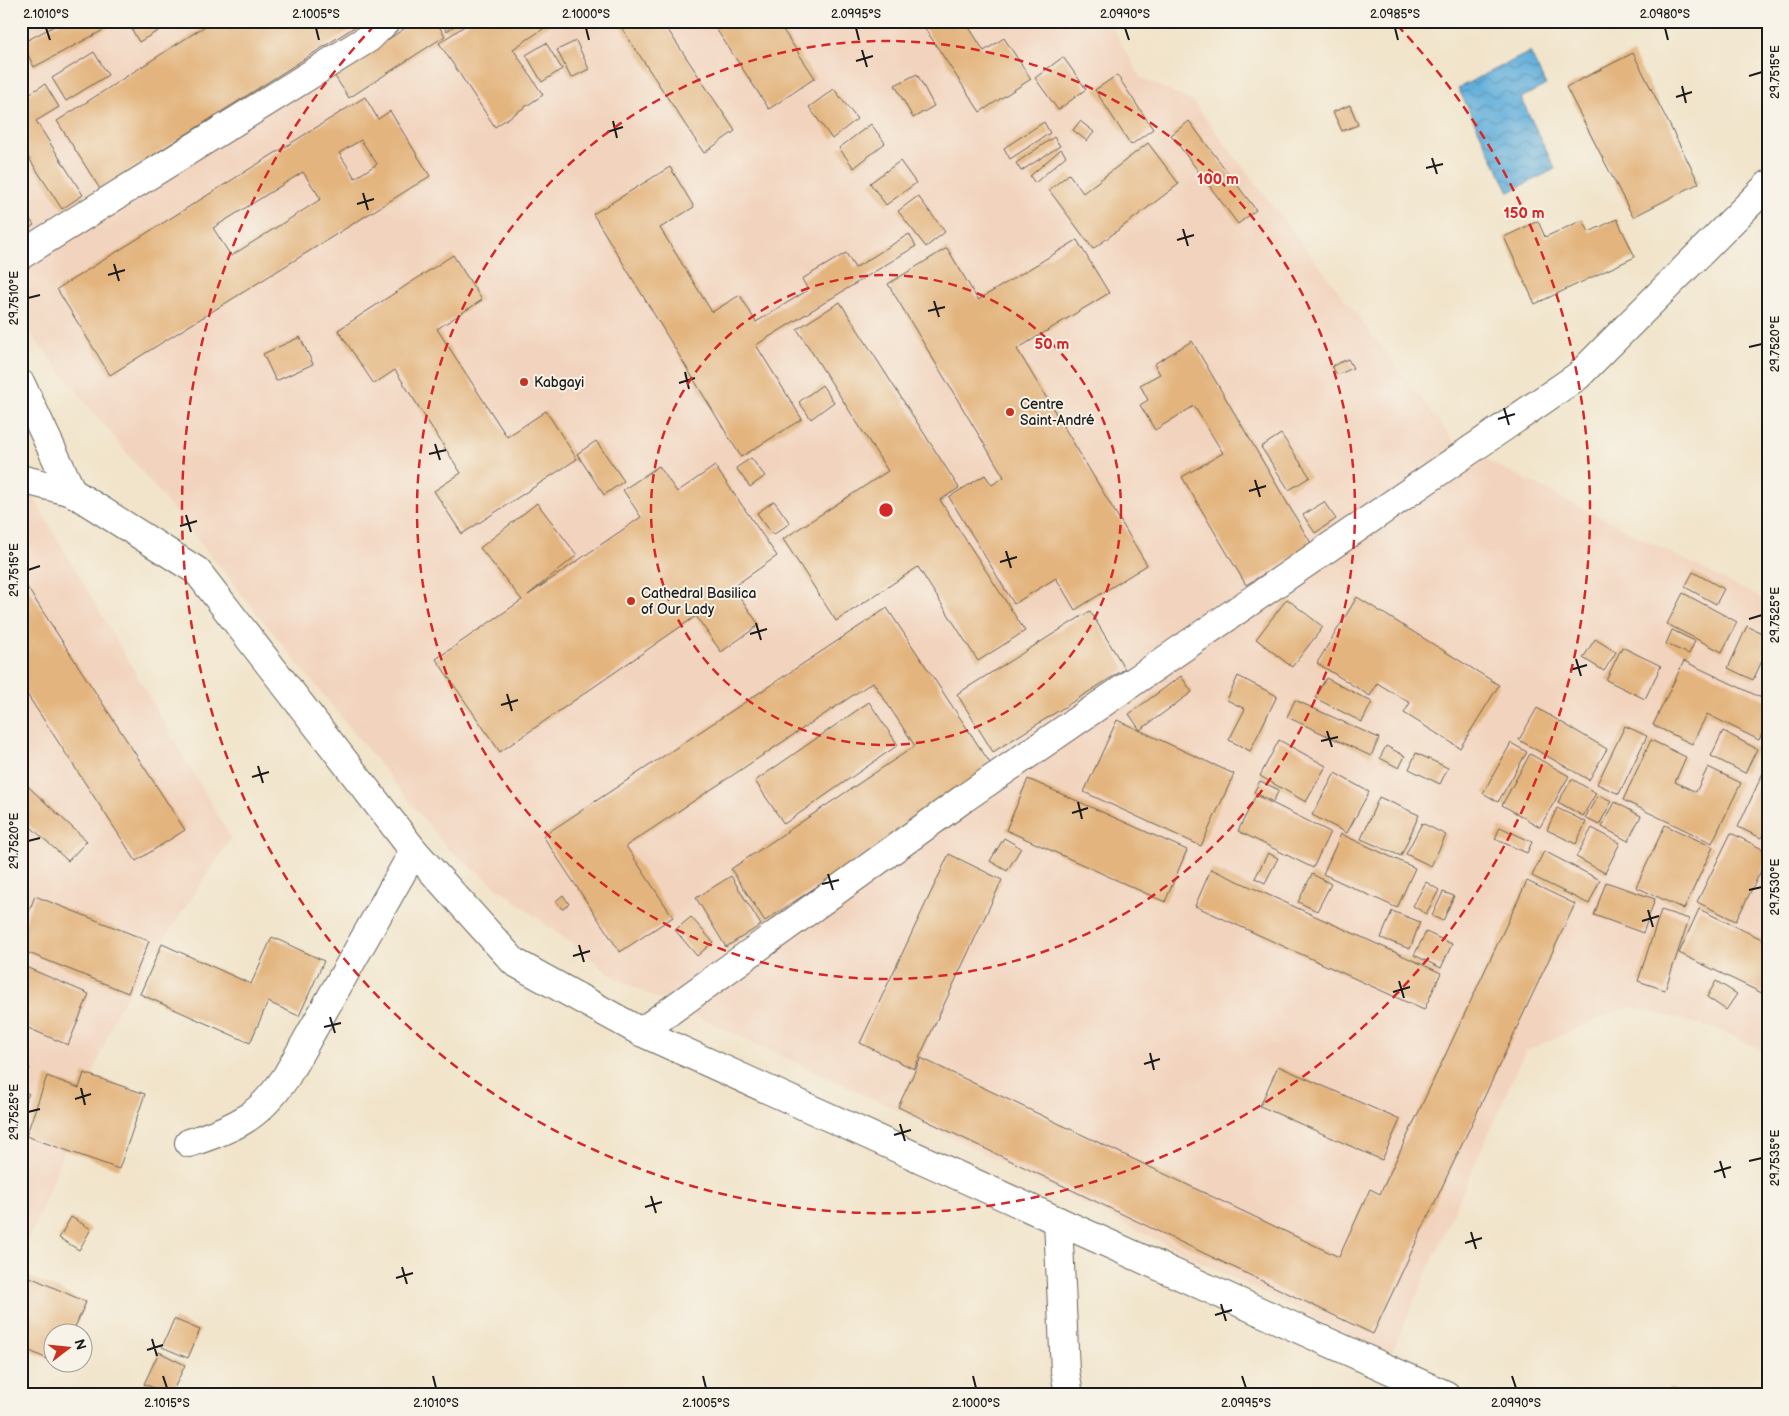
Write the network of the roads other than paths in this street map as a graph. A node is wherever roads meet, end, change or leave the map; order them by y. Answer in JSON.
{"nodes":[{"id":1,"x":386,"y":21,"type":"edge"},
{"id":2,"x":1768,"y":185,"type":"edge"},
{"id":3,"x":21,"y":255,"type":"edge"},
{"id":4,"x":21,"y":384,"type":"edge"},
{"id":5,"x":21,"y":479,"type":"edge"},
{"id":6,"x":72,"y":492,"type":"junction"},
{"id":7,"x":414,"y":850,"type":"junction"},
{"id":8,"x":641,"y":1032,"type":"junction"},
{"id":9,"x":189,"y":1143,"type":"dead end"},
{"id":10,"x":1058,"y":1221,"type":"junction"},
{"id":11,"x":1069,"y":1395,"type":"edge"},
{"id":12,"x":1446,"y":1395,"type":"edge"}],
"edges":[{"from":1,"to":3,"type":"street"},
{"from":2,"to":8,"type":"street"},
{"from":4,"to":6,"type":"street"},
{"from":5,"to":6,"type":"street"},
{"from":6,"to":7,"type":"street"},
{"from":7,"to":8,"type":"street"},
{"from":7,"to":9,"type":"street"},
{"from":8,"to":10,"type":"street"},
{"from":10,"to":11,"type":"street"},
{"from":10,"to":12,"type":"street"}]}
